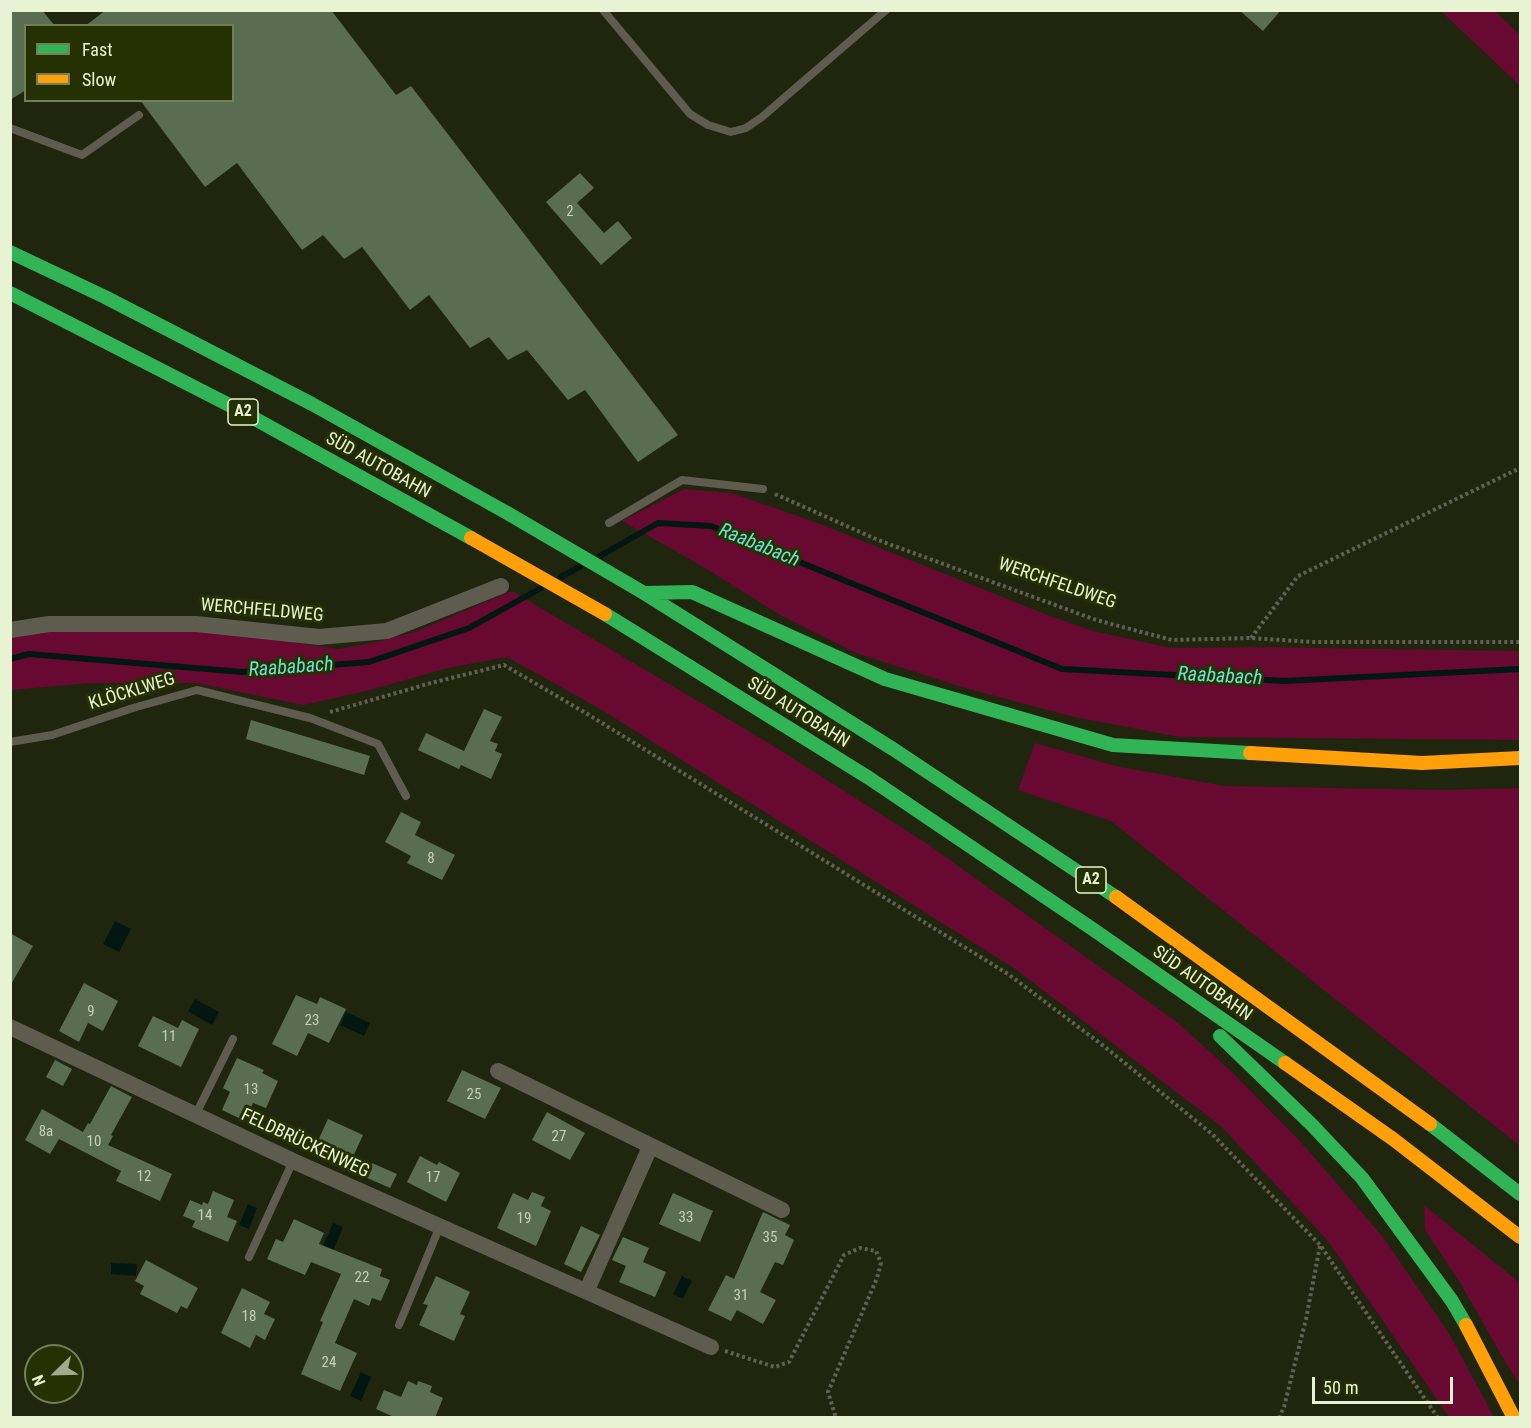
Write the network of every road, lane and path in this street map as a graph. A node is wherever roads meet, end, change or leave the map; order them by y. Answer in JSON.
{"nodes":[{"id":1,"x":603,"y":10,"type":"edge"},
{"id":2,"x":886,"y":10,"type":"edge"},
{"id":3,"x":139,"y":115,"type":"dead end"},
{"id":4,"x":10,"y":128,"type":"edge"},
{"id":5,"x":10,"y":252,"type":"edge"},
{"id":6,"x":10,"y":293,"type":"edge"},
{"id":7,"x":1521,"y":468,"type":"edge"},
{"id":8,"x":763,"y":489,"type":"joint"},
{"id":9,"x":609,"y":523,"type":"dead end"},
{"id":10,"x":501,"y":586,"type":"dead end"},
{"id":11,"x":644,"y":593,"type":"junction"},
{"id":12,"x":10,"y":630,"type":"edge"},
{"id":13,"x":1251,"y":638,"type":"junction"},
{"id":14,"x":1521,"y":642,"type":"edge"},
{"id":15,"x":310,"y":718,"type":"junction"},
{"id":16,"x":10,"y":742,"type":"edge"},
{"id":17,"x":1521,"y":758,"type":"edge"},
{"id":18,"x":406,"y":796,"type":"dead end"},
{"id":19,"x":1167,"y":982,"type":"junction"},
{"id":20,"x":10,"y":1027,"type":"edge"},
{"id":21,"x":233,"y":1040,"type":"dead end"},
{"id":22,"x":498,"y":1071,"type":"dead end"},
{"id":23,"x":196,"y":1114,"type":"junction"},
{"id":24,"x":650,"y":1147,"type":"junction"},
{"id":25,"x":293,"y":1161,"type":"junction"},
{"id":26,"x":1521,"y":1194,"type":"edge"},
{"id":27,"x":782,"y":1210,"type":"dead end"},
{"id":28,"x":440,"y":1226,"type":"junction"},
{"id":29,"x":1521,"y":1237,"type":"edge"},
{"id":30,"x":1320,"y":1245,"type":"junction"},
{"id":31,"x":249,"y":1257,"type":"dead end"},
{"id":32,"x":587,"y":1290,"type":"junction"},
{"id":33,"x":399,"y":1325,"type":"dead end"},
{"id":34,"x":711,"y":1347,"type":"joint"},
{"id":35,"x":1513,"y":1414,"type":"edge"},
{"id":36,"x":836,"y":1418,"type":"edge"},
{"id":37,"x":1279,"y":1418,"type":"edge"},
{"id":38,"x":1438,"y":1418,"type":"edge"}],
"edges":[{"from":1,"to":2,"type":"lane"},
{"from":3,"to":4,"type":"lane"},
{"from":5,"to":11,"type":"highway","name":"SÜD AUTOBAHN","number":"A2","bridge":true},
{"from":6,"to":19,"type":"highway","name":"SÜD AUTOBAHN","number":"A2","bridge":true},
{"from":7,"to":13,"type":"path"},
{"from":8,"to":9,"type":"lane"},
{"from":8,"to":13,"type":"path","name":"WERCHFELDWEG"},
{"from":10,"to":12,"type":"street","name":"WERCHFELDWEG"},
{"from":11,"to":17,"type":"highway"},
{"from":11,"to":26,"type":"highway","name":"SÜD AUTOBAHN","number":"A2"},
{"from":13,"to":14,"type":"path","name":"WERCHFELDWEG"},
{"from":15,"to":16,"type":"lane","name":"KLÖCKLWEG"},
{"from":15,"to":18,"type":"lane","name":"KLÖCKLWEG"},
{"from":15,"to":30,"type":"path"},
{"from":19,"to":29,"type":"highway","name":"SÜD AUTOBAHN","number":"A2"},
{"from":19,"to":35,"type":"highway"},
{"from":20,"to":23,"type":"street","name":"FELDBRÜCKENWEG"},
{"from":21,"to":23,"type":"lane"},
{"from":22,"to":24,"type":"street"},
{"from":23,"to":25,"type":"street","name":"FELDBRÜCKENWEG"},
{"from":24,"to":27,"type":"street"},
{"from":24,"to":32,"type":"street"},
{"from":25,"to":28,"type":"street","name":"FELDBRÜCKENWEG"},
{"from":25,"to":31,"type":"lane"},
{"from":28,"to":32,"type":"street","name":"FELDBRÜCKENWEG"},
{"from":28,"to":33,"type":"lane"},
{"from":30,"to":37,"type":"path"},
{"from":30,"to":38,"type":"path"},
{"from":32,"to":34,"type":"street","name":"FELDBRÜCKENWEG"},
{"from":34,"to":36,"type":"path"}]}
